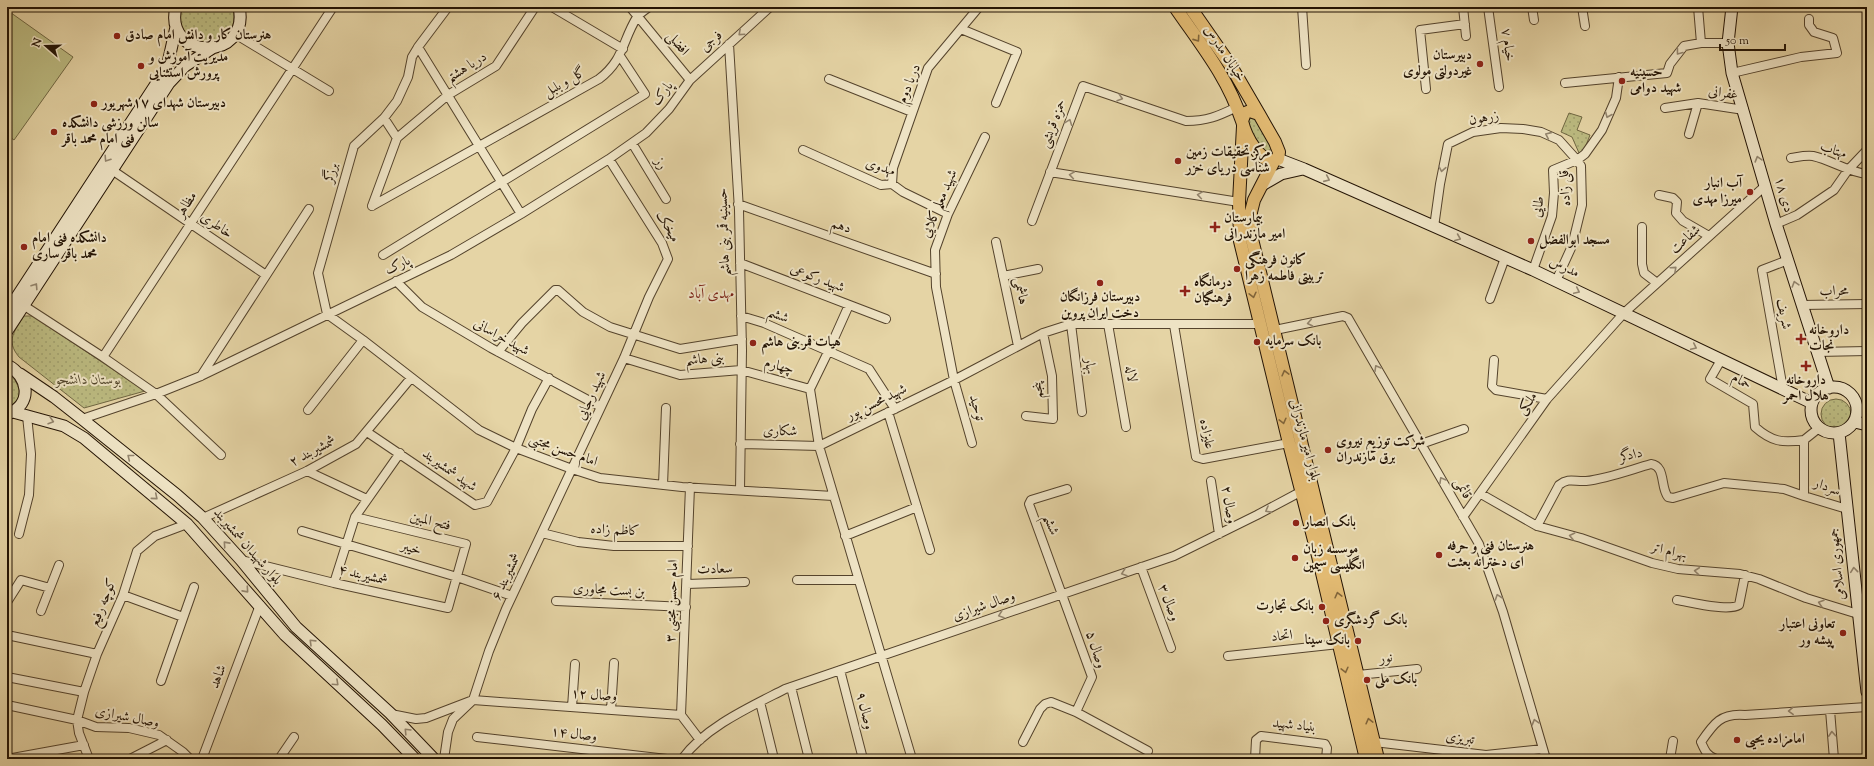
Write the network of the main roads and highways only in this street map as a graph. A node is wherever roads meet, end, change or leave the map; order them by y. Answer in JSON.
{"nodes":[{"id":1,"x":166,"y":7,"type":"edge"},
{"id":2,"x":176,"y":7,"type":"edge"},
{"id":3,"x":239,"y":7,"type":"edge"},
{"id":4,"x":1175,"y":7,"type":"edge"},
{"id":5,"x":1190,"y":7,"type":"edge"},
{"id":6,"x":1732,"y":7,"type":"edge"},
{"id":7,"x":175,"y":23,"type":"junction"},
{"id":8,"x":211,"y":49,"type":"junction"},
{"id":9,"x":1259,"y":114,"type":"junction"},
{"id":10,"x":1242,"y":123,"type":"junction"},
{"id":11,"x":1276,"y":160,"type":"junction"},
{"id":12,"x":1304,"y":169,"type":"junction"},
{"id":13,"x":1240,"y":186,"type":"junction"},
{"id":14,"x":1259,"y":189,"type":"junction"},
{"id":15,"x":7,"y":312,"type":"edge"},
{"id":16,"x":7,"y":331,"type":"edge"},
{"id":17,"x":8,"y":364,"type":"edge"},
{"id":18,"x":20,"y":374,"type":"junction"},
{"id":19,"x":1829,"y":388,"type":"junction"},
{"id":20,"x":1812,"y":403,"type":"junction"},
{"id":21,"x":10,"y":413,"type":"edge"},
{"id":22,"x":1854,"y":422,"type":"junction"},
{"id":23,"x":1867,"y":425,"type":"edge"},
{"id":24,"x":1839,"y":433,"type":"junction"},
{"id":25,"x":1867,"y":692,"type":"edge"},
{"id":26,"x":415,"y":759,"type":"edge"},
{"id":27,"x":434,"y":759,"type":"edge"},
{"id":28,"x":1366,"y":759,"type":"edge"},
{"id":29,"x":1378,"y":759,"type":"edge"}],
"edges":[{"from":1,"to":7,"type":"main road"},
{"from":2,"to":7,"type":"main road"},
{"from":3,"to":8,"type":"main road"},
{"from":4,"to":10,"type":"main road","name":"خیابان مدرس","one_way":true},
{"from":5,"to":9,"type":"main road","name":"خیابان مدرس"},
{"from":19,"to":6,"type":"main road","name":"۱۸ دی","one_way":true},
{"from":7,"to":8,"type":"main road"},
{"from":7,"to":15,"type":"main road","one_way":true},
{"from":16,"to":8,"type":"main road","one_way":true},
{"from":9,"to":10,"type":"main road"},
{"from":9,"to":11,"type":"main road","name":"خیابان مدرس"},
{"from":10,"to":11,"type":"main road","name":"خیابان مدرس"},
{"from":10,"to":13,"type":"main road","name":"بلوار امیر مازندرانی"},
{"from":11,"to":12,"type":"main road","name":"مدرس"},
{"from":11,"to":14,"type":"main road","name":"بلوار امیر مازندرانی"},
{"from":12,"to":14,"type":"main road"},
{"from":12,"to":20,"type":"main road","name":"مدرس","one_way":true},
{"from":13,"to":14,"type":"main road"},
{"from":13,"to":28,"type":"main road","name":"بلوار امیر مازندرانی","one_way":true},
{"from":29,"to":14,"type":"main road","name":"بلوار امیر مازندرانی","one_way":true},
{"from":17,"to":18,"type":"main road","name":"بلوار شهیدان شمشیربند"},
{"from":18,"to":21,"type":"main road"},
{"from":27,"to":18,"type":"main road","name":"بلوار شهیدان شمشیربند","one_way":true},
{"from":19,"to":20,"type":"main road"},
{"from":19,"to":22,"type":"main road"},
{"from":20,"to":24,"type":"main road"},
{"from":21,"to":26,"type":"main road","name":"بلوار شهیدان شمشیربند","one_way":true},
{"from":22,"to":23,"type":"main road"},
{"from":22,"to":24,"type":"main road"},
{"from":25,"to":24,"type":"main road","name":"جمهوری اسلامی","one_way":true}]}
